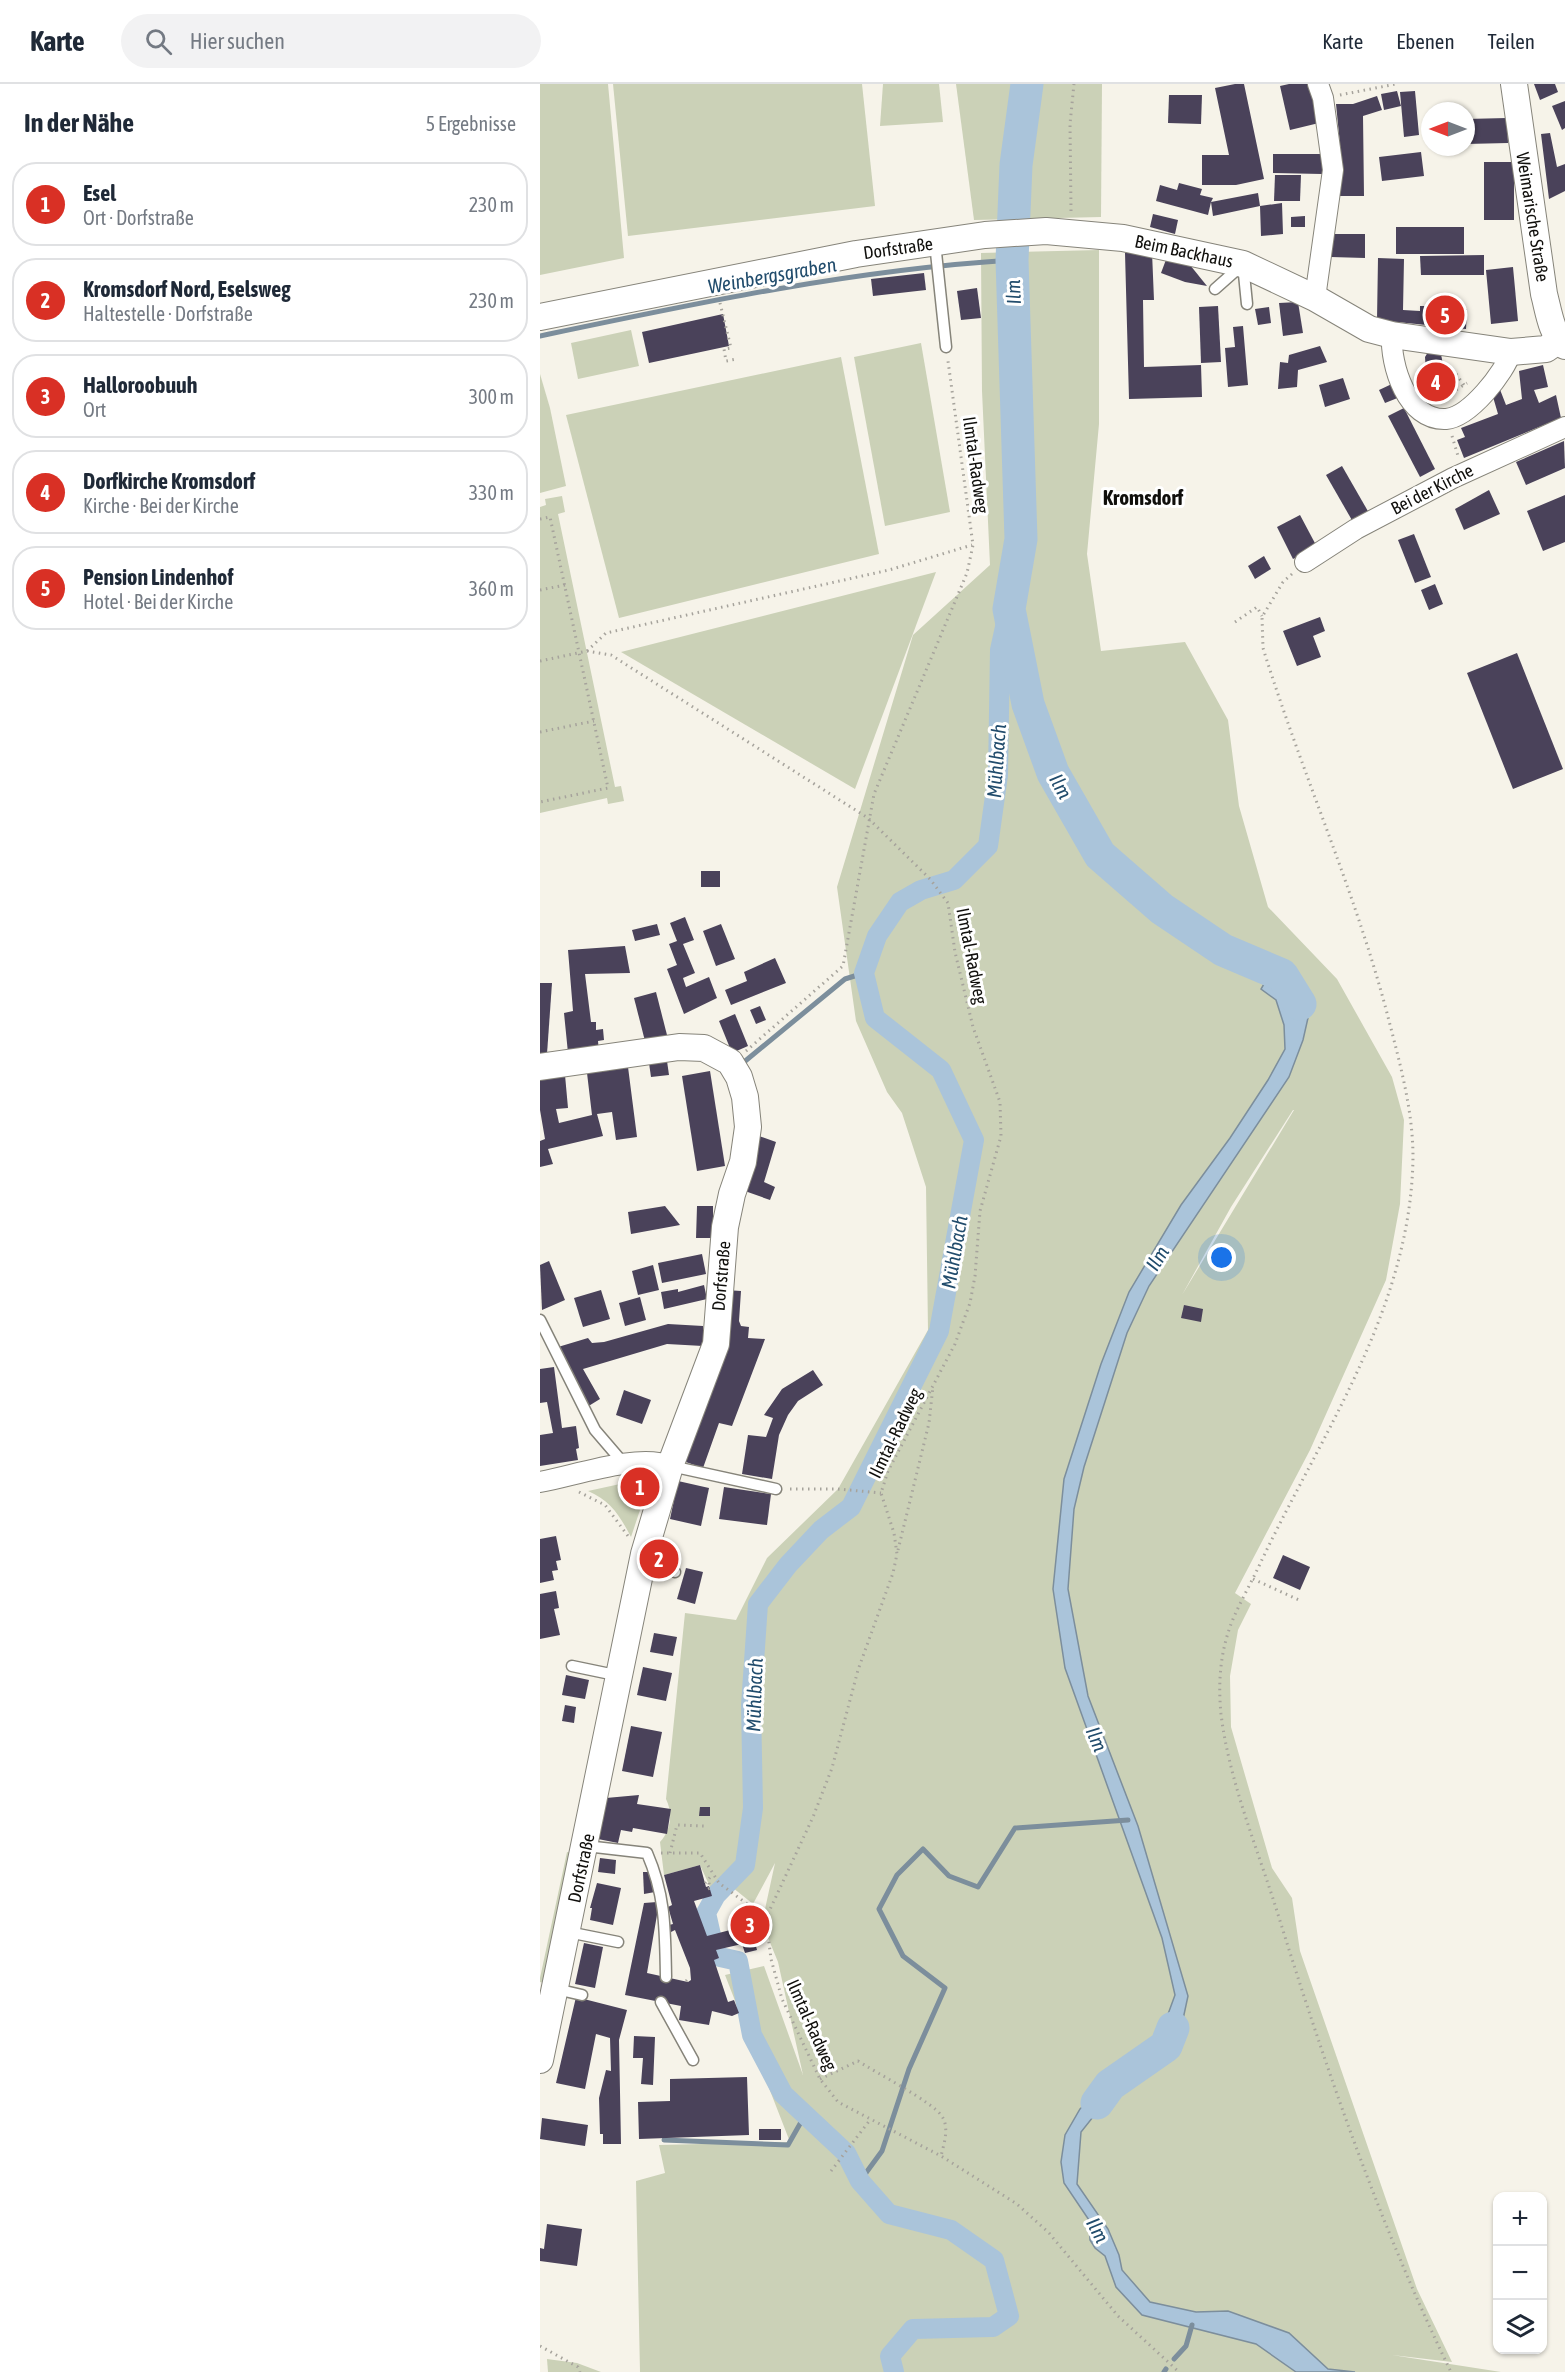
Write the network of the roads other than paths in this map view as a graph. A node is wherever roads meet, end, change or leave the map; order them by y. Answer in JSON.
{"nodes":[{"id":1,"x":1514,"y":84,"type":"edge"},
{"id":2,"x":1321,"y":91,"type":"edge"},
{"id":3,"x":1046,"y":231,"type":"joint"},
{"id":4,"x":936,"y":248,"type":"junction"},
{"id":5,"x":1243,"y":264,"type":"junction"},
{"id":6,"x":1215,"y":289,"type":"dead end"},
{"id":7,"x":1315,"y":298,"type":"junction"},
{"id":8,"x":1247,"y":304,"type":"dead end"},
{"id":9,"x":540,"y":317,"type":"edge"},
{"id":10,"x":1392,"y":335,"type":"junction"},
{"id":11,"x":1563,"y":341,"type":"edge"},
{"id":12,"x":946,"y":347,"type":"road end"},
{"id":13,"x":1511,"y":352,"type":"junction"},
{"id":14,"x":1565,"y":427,"type":"edge"},
{"id":15,"x":1305,"y":562,"type":"road end"},
{"id":16,"x":540,"y":1067,"type":"edge"},
{"id":17,"x":540,"y":1320,"type":"edge"},
{"id":18,"x":625,"y":1465,"type":"junction"},
{"id":19,"x":670,"y":1466,"type":"junction"},
{"id":20,"x":540,"y":1482,"type":"edge"},
{"id":21,"x":776,"y":1489,"type":"road end"},
{"id":22,"x":638,"y":1554,"type":"junction"},
{"id":23,"x":675,"y":1572,"type":"dead end"},
{"id":24,"x":572,"y":1666,"type":"dead end"},
{"id":25,"x":620,"y":1676,"type":"junction"},
{"id":26,"x":586,"y":1846,"type":"junction"},
{"id":27,"x":568,"y":1932,"type":"junction"},
{"id":28,"x":618,"y":1942,"type":"dead end"},
{"id":29,"x":666,"y":1977,"type":"dead end"},
{"id":30,"x":556,"y":1989,"type":"junction"},
{"id":31,"x":582,"y":1995,"type":"dead end"},
{"id":32,"x":661,"y":2002,"type":"dead end"},
{"id":33,"x":540,"y":2060,"type":"edge"},
{"id":34,"x":693,"y":2060,"type":"dead end"}],
"edges":[{"from":1,"to":11,"type":"street","name":"Weimarische Straße"},
{"from":2,"to":7,"type":"street"},
{"from":3,"to":4,"type":"street","name":"Dorfstraße"},
{"from":3,"to":5,"type":"street","name":"Beim Backhaus"},
{"from":4,"to":9,"type":"street","name":"Dorfstraße"},
{"from":4,"to":12,"type":"lane"},
{"from":5,"to":6,"type":"lane"},
{"from":5,"to":7,"type":"street","name":"Beim Backhaus"},
{"from":5,"to":8,"type":"lane"},
{"from":7,"to":10,"type":"street"},
{"from":10,"to":13,"type":"street"},
{"from":10,"to":13,"type":"street"},
{"from":11,"to":13,"type":"street"},
{"from":14,"to":15,"type":"street","name":"Bei der Kirche"},
{"from":16,"to":19,"type":"street","name":"Dorfstraße"},
{"from":17,"to":18,"type":"lane"},
{"from":18,"to":19,"type":"street"},
{"from":18,"to":20,"type":"street"},
{"from":19,"to":21,"type":"lane"},
{"from":19,"to":22,"type":"street","name":"Dorfstraße"},
{"from":22,"to":23,"type":"lane"},
{"from":22,"to":25,"type":"street","name":"Dorfstraße"},
{"from":24,"to":25,"type":"lane"},
{"from":25,"to":26,"type":"street","name":"Dorfstraße"},
{"from":26,"to":27,"type":"street","name":"Dorfstraße"},
{"from":26,"to":29,"type":"lane"},
{"from":27,"to":28,"type":"lane"},
{"from":27,"to":30,"type":"street","name":"Dorfstraße"},
{"from":30,"to":31,"type":"lane"},
{"from":30,"to":33,"type":"street","name":"Dorfstraße"},
{"from":32,"to":34,"type":"lane"}]}
